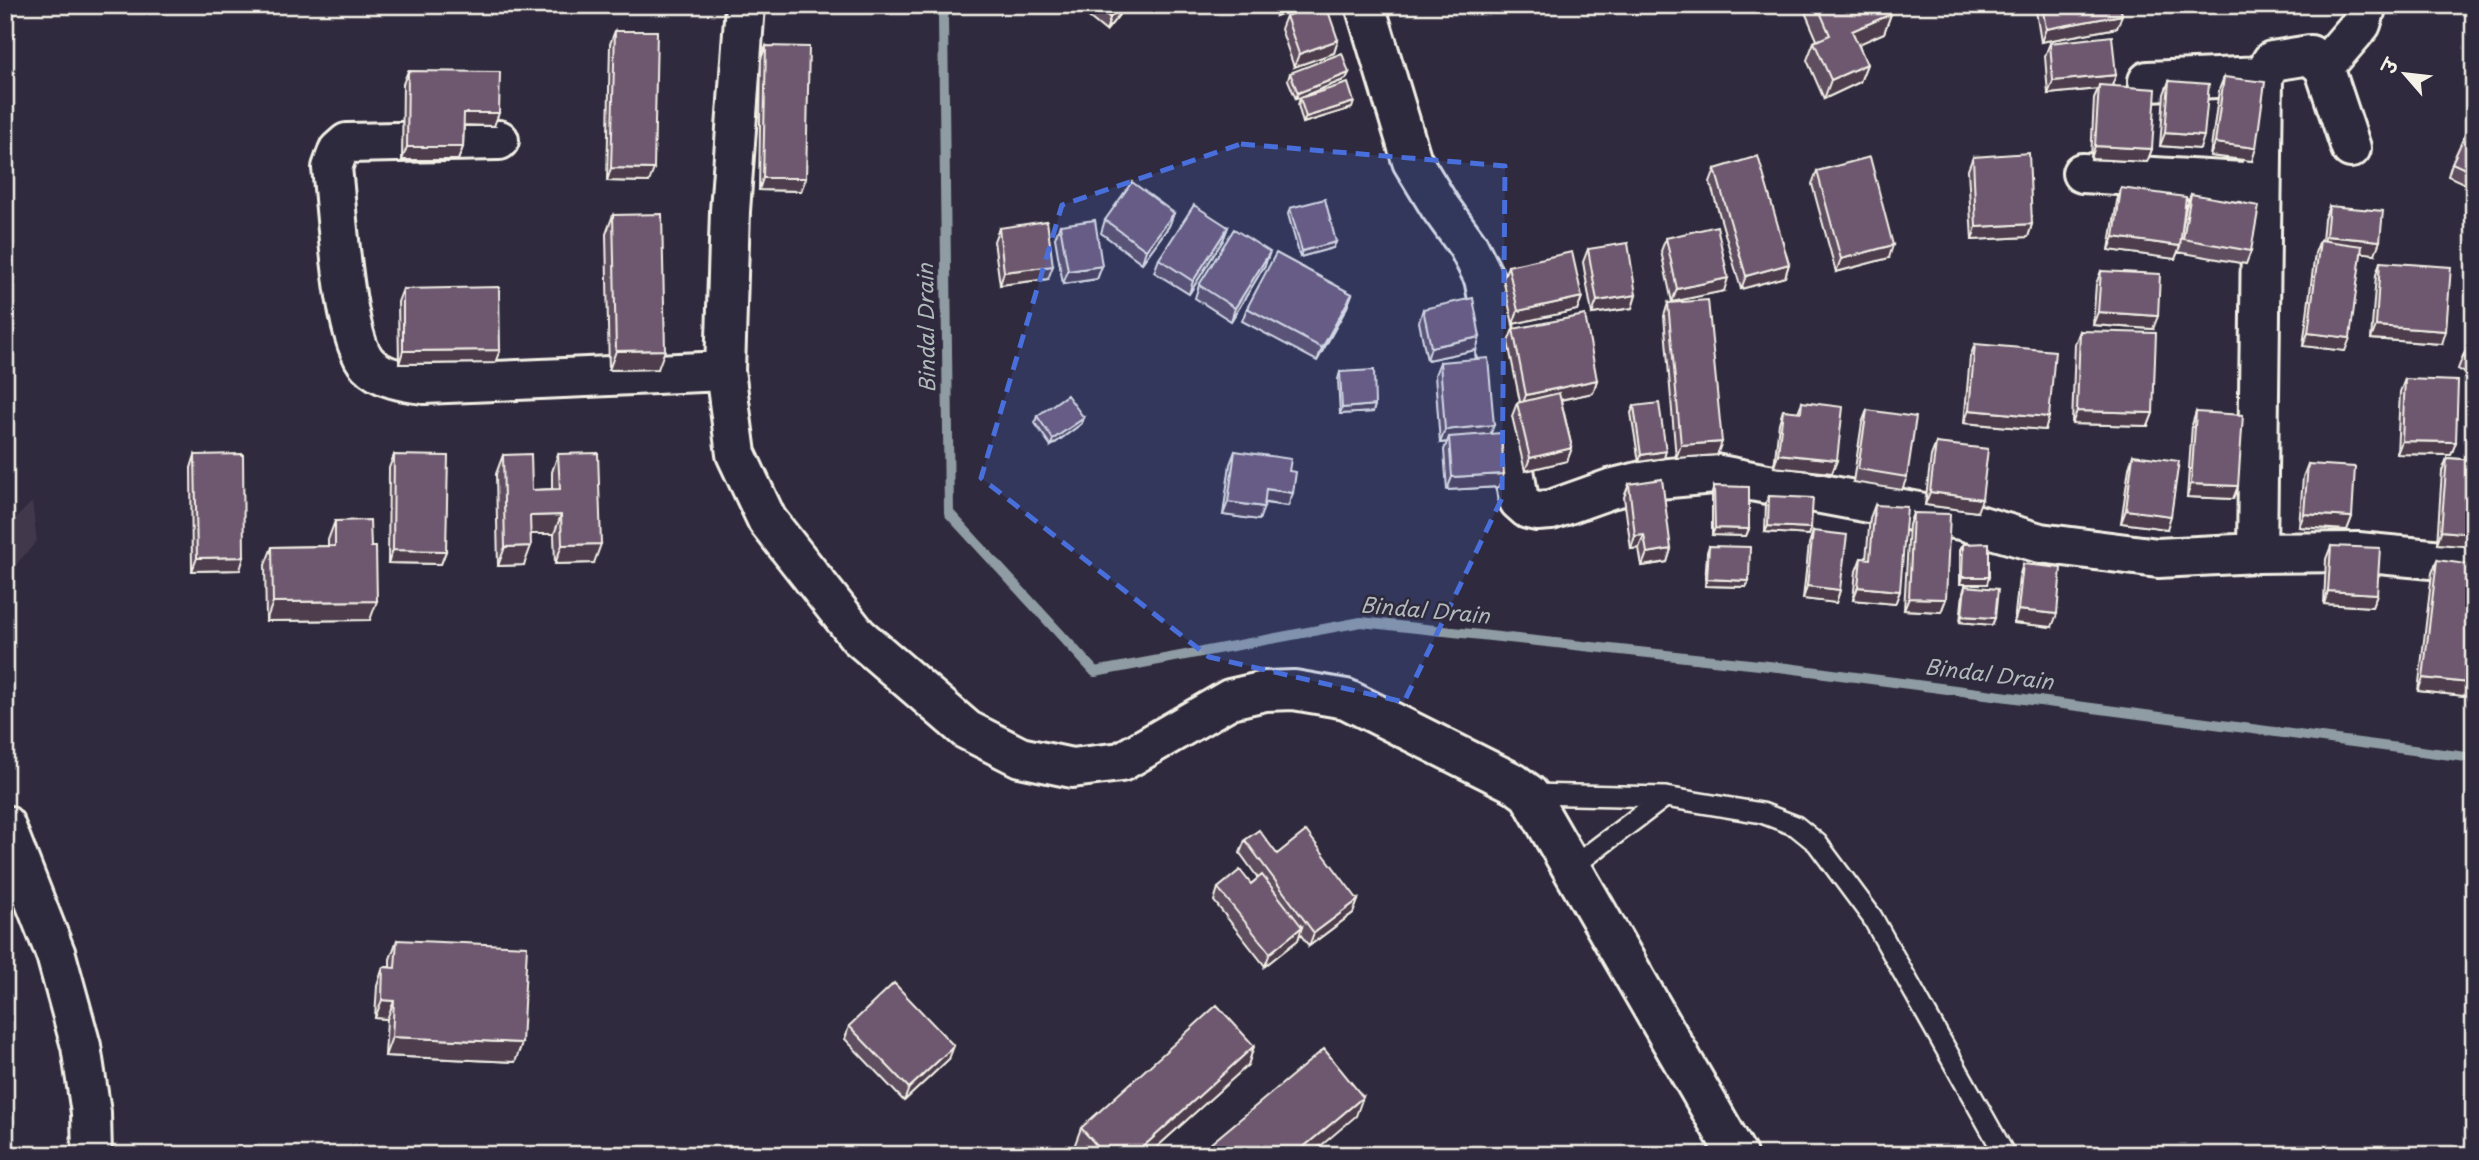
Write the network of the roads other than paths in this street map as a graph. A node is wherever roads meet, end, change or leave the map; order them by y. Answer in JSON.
{"nodes":[{"id":1,"x":745,"y":5,"type":"edge"},
{"id":2,"x":1365,"y":5,"type":"edge"},
{"id":3,"x":2367,"y":5,"type":"edge"},
{"id":4,"x":2323,"y":67,"type":"junction"},
{"id":5,"x":2263,"y":76,"type":"junction"},
{"id":6,"x":2148,"y":81,"type":"dead end"},
{"id":7,"x":499,"y":140,"type":"dead end"},
{"id":8,"x":2351,"y":148,"type":"dead end"},
{"id":9,"x":2082,"y":173,"type":"dead end"},
{"id":10,"x":2261,"y":183,"type":"junction"},
{"id":11,"x":725,"y":371,"type":"junction"},
{"id":12,"x":2258,"y":553,"type":"junction"},
{"id":13,"x":2474,"y":563,"type":"edge"},
{"id":14,"x":1529,"y":794,"type":"junction"},
{"id":15,"x":1665,"y":797,"type":"junction"},
{"id":16,"x":5,"y":825,"type":"edge"},
{"id":17,"x":1572,"y":867,"type":"junction"},
{"id":18,"x":92,"y":1155,"type":"edge"},
{"id":19,"x":1737,"y":1155,"type":"edge"},
{"id":20,"x":2005,"y":1155,"type":"edge"}],
"edges":[{"from":1,"to":11,"type":"street"},
{"from":2,"to":12,"type":"street"},
{"from":3,"to":4,"type":"street"},
{"from":4,"to":5,"type":"street"},
{"from":4,"to":8,"type":"street"},
{"from":5,"to":6,"type":"street"},
{"from":5,"to":10,"type":"street"},
{"from":7,"to":11,"type":"street"},
{"from":9,"to":10,"type":"street"},
{"from":10,"to":12,"type":"street"},
{"from":11,"to":14,"type":"street"},
{"from":12,"to":13,"type":"street"},
{"from":14,"to":15,"type":"lane"},
{"from":14,"to":17,"type":"street"},
{"from":15,"to":17,"type":"lane"},
{"from":15,"to":20,"type":"lane"},
{"from":16,"to":18,"type":"street"},
{"from":17,"to":19,"type":"street"}]}
